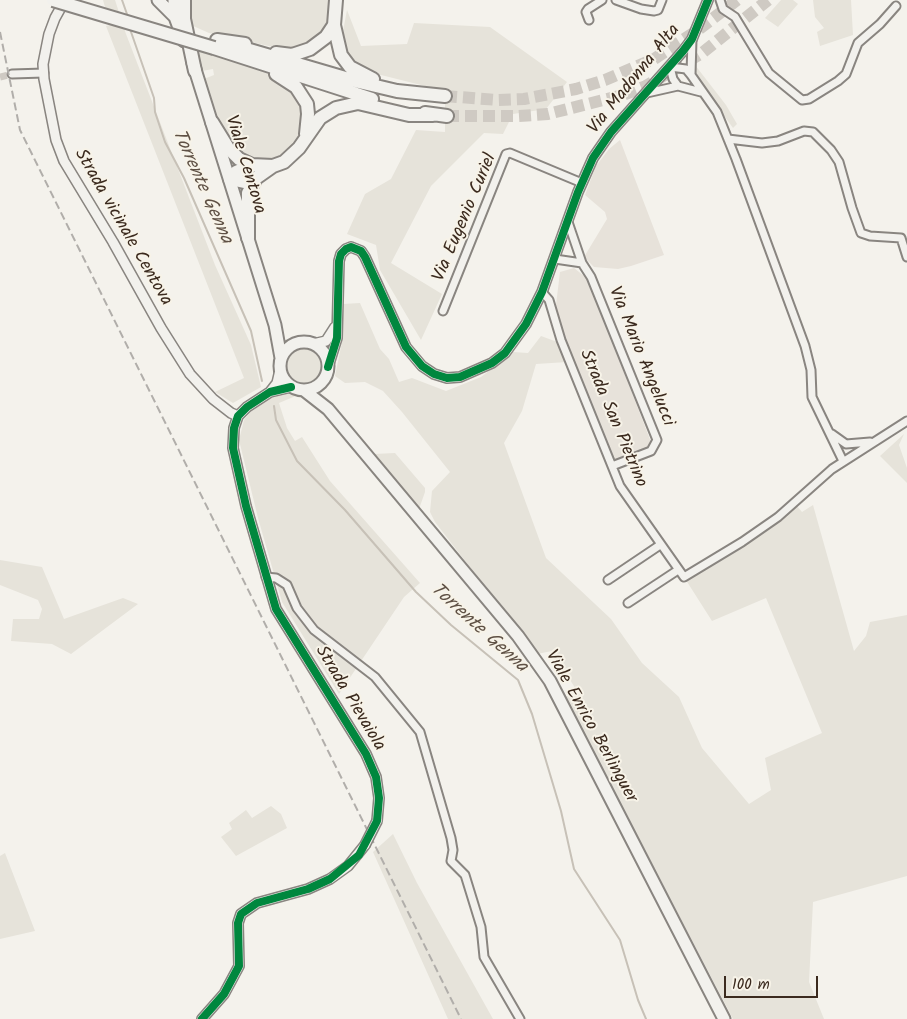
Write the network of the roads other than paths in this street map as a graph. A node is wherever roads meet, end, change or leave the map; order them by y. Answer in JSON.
{"nodes":[{"id":1,"x":53,"y":0,"type":"edge"},
{"id":2,"x":65,"y":0,"type":"edge"},
{"id":3,"x":77,"y":0,"type":"edge"},
{"id":4,"x":158,"y":0,"type":"edge"},
{"id":5,"x":174,"y":0,"type":"edge"},
{"id":6,"x":184,"y":0,"type":"edge"},
{"id":7,"x":336,"y":0,"type":"edge"},
{"id":8,"x":602,"y":0,"type":"edge"},
{"id":9,"x":616,"y":0,"type":"edge"},
{"id":10,"x":662,"y":0,"type":"edge"},
{"id":11,"x":708,"y":0,"type":"edge"},
{"id":12,"x":720,"y":0,"type":"edge"},
{"id":13,"x":896,"y":6,"type":"dead end"},
{"id":14,"x":175,"y":17,"type":"junction"},
{"id":15,"x":589,"y":20,"type":"dead end"},
{"id":16,"x":334,"y":24,"type":"junction"},
{"id":17,"x":692,"y":39,"type":"junction"},
{"id":18,"x":217,"y":46,"type":"junction"},
{"id":19,"x":670,"y":67,"type":"junction"},
{"id":20,"x":195,"y":71,"type":"junction"},
{"id":21,"x":44,"y":73,"type":"junction"},
{"id":22,"x":12,"y":74,"type":"tunnel mouth"},
{"id":23,"x":692,"y":75,"type":"junction"},
{"id":24,"x":678,"y":86,"type":"junction"},
{"id":25,"x":701,"y":92,"type":"junction"},
{"id":26,"x":646,"y":93,"type":"junction"},
{"id":27,"x":434,"y":115,"type":"junction"},
{"id":28,"x":447,"y":116,"type":"tunnel mouth"},
{"id":29,"x":212,"y":122,"type":"junction"},
{"id":30,"x":305,"y":139,"type":"junction"},
{"id":31,"x":728,"y":139,"type":"junction"},
{"id":32,"x":252,"y":165,"type":"junction"},
{"id":33,"x":273,"y":166,"type":"junction"},
{"id":34,"x":256,"y":178,"type":"junction"},
{"id":35,"x":230,"y":179,"type":"junction"},
{"id":36,"x":582,"y":183,"type":"junction"},
{"id":37,"x":568,"y":222,"type":"junction"},
{"id":38,"x":248,"y":238,"type":"junction"},
{"id":39,"x":560,"y":245,"type":"junction"},
{"id":40,"x":575,"y":247,"type":"junction"},
{"id":41,"x":907,"y":257,"type":"edge"},
{"id":42,"x":555,"y":259,"type":"junction"},
{"id":43,"x":582,"y":263,"type":"junction"},
{"id":44,"x":542,"y":292,"type":"junction"},
{"id":45,"x":443,"y":311,"type":"dead end"},
{"id":46,"x":275,"y":325,"type":"junction"},
{"id":47,"x":336,"y":325,"type":"junction"},
{"id":48,"x":299,"y":343,"type":"junction"},
{"id":49,"x":313,"y":344,"type":"junction"},
{"id":50,"x":282,"y":358,"type":"junction"},
{"id":51,"x":328,"y":367,"type":"junction"},
{"id":52,"x":280,"y":370,"type":"junction"},
{"id":53,"x":324,"y":380,"type":"junction"},
{"id":54,"x":291,"y":387,"type":"junction"},
{"id":55,"x":305,"y":391,"type":"junction"},
{"id":56,"x":270,"y":392,"type":"junction"},
{"id":57,"x":328,"y":409,"type":"junction"},
{"id":58,"x":238,"y":416,"type":"junction"},
{"id":59,"x":907,"y":421,"type":"edge"},
{"id":60,"x":828,"y":430,"type":"junction"},
{"id":61,"x":875,"y":441,"type":"junction"},
{"id":62,"x":843,"y":461,"type":"junction"},
{"id":63,"x":612,"y":466,"type":"junction"},
{"id":64,"x":660,"y":545,"type":"junction"},
{"id":65,"x":678,"y":570,"type":"junction"},
{"id":66,"x":266,"y":577,"type":"junction"},
{"id":67,"x":608,"y":580,"type":"dead end"},
{"id":68,"x":628,"y":603,"type":"dead end"},
{"id":69,"x":202,"y":1019,"type":"edge"},
{"id":70,"x":520,"y":1019,"type":"edge"},
{"id":71,"x":724,"y":1019,"type":"edge"}],
"edges":[{"from":1,"to":18,"type":"highway","bridge":true},
{"from":2,"to":21,"type":"street","name":"Strada vicinale Centova"},
{"from":3,"to":18,"type":"highway"},
{"from":4,"to":14,"type":"main road"},
{"from":5,"to":14,"type":"main road"},
{"from":6,"to":20,"type":"highway"},
{"from":7,"to":16,"type":"highway"},
{"from":8,"to":15,"type":"street"},
{"from":9,"to":10,"type":"street"},
{"from":11,"to":17,"type":"street","name":"Via Madonna Alta"},
{"from":12,"to":13,"type":"street"},
{"from":14,"to":20,"type":"main road","name":"Viale Centova"},
{"from":16,"to":18,"type":"highway"},
{"from":16,"to":18,"type":"highway"},
{"from":17,"to":19,"type":"street","name":"Via Madonna Alta"},
{"from":17,"to":23,"type":"street","name":"Via Madonna Alta"},
{"from":18,"to":27,"type":"highway"},
{"from":18,"to":30,"type":"highway"},
{"from":19,"to":23,"type":"street","name":"Via Madonna Alta"},
{"from":19,"to":24,"type":"street","name":"Via Madonna Alta"},
{"from":19,"to":26,"type":"street","name":"Via Madonna Alta"},
{"from":20,"to":29,"type":"main road","name":"Viale Centova"},
{"from":21,"to":22,"type":"street"},
{"from":21,"to":58,"type":"street","name":"Strada vicinale Centova"},
{"from":23,"to":25,"type":"street","name":"Via Madonna Alta"},
{"from":24,"to":25,"type":"street","name":"Via Madonna Alta"},
{"from":24,"to":26,"type":"street","name":"Via Madonna Alta"},
{"from":25,"to":31,"type":"street","name":"Via Madonna Alta"},
{"from":26,"to":36,"type":"street","name":"Via Madonna Alta"},
{"from":27,"to":28,"type":"highway"},
{"from":27,"to":30,"type":"highway"},
{"from":29,"to":32,"type":"highway"},
{"from":29,"to":35,"type":"main road","name":"Viale Centova"},
{"from":30,"to":33,"type":"highway"},
{"from":31,"to":41,"type":"street"},
{"from":31,"to":60,"type":"street","name":"Via Madonna Alta"},
{"from":32,"to":33,"type":"highway"},
{"from":32,"to":35,"type":"highway"},
{"from":33,"to":34,"type":"highway"},
{"from":34,"to":35,"type":"highway"},
{"from":34,"to":38,"type":"highway"},
{"from":35,"to":38,"type":"main road","name":"Viale Centova"},
{"from":36,"to":37,"type":"street","name":"Via Madonna Alta"},
{"from":36,"to":45,"type":"street","name":"Via Eugenio Curiel"},
{"from":37,"to":39,"type":"street","name":"Via Madonna Alta"},
{"from":37,"to":40,"type":"street","name":"Via Mario Angelucci"},
{"from":38,"to":46,"type":"main road","name":"Viale Centova"},
{"from":39,"to":40,"type":"street"},
{"from":39,"to":42,"type":"street","name":"Via Madonna Alta"},
{"from":40,"to":43,"type":"street","name":"Via Mario Angelucci"},
{"from":42,"to":43,"type":"street"},
{"from":42,"to":44,"type":"street","name":"Via Madonna Alta"},
{"from":43,"to":63,"type":"street","name":"Via Mario Angelucci"},
{"from":44,"to":47,"type":"street"},
{"from":44,"to":63,"type":"street","name":"Strada San Pietrino"},
{"from":46,"to":48,"type":"main road"},
{"from":46,"to":50,"type":"main road","name":"Viale Centova"},
{"from":47,"to":49,"type":"street"},
{"from":47,"to":51,"type":"street"},
{"from":48,"to":49,"type":"main road"},
{"from":48,"to":50,"type":"main road"},
{"from":49,"to":51,"type":"main road"},
{"from":50,"to":52,"type":"main road"},
{"from":51,"to":53,"type":"main road"},
{"from":52,"to":54,"type":"main road"},
{"from":52,"to":56,"type":"street"},
{"from":53,"to":55,"type":"main road"},
{"from":53,"to":57,"type":"main road"},
{"from":54,"to":55,"type":"main road"},
{"from":54,"to":56,"type":"street"},
{"from":55,"to":57,"type":"main road","name":"Viale Enrico Berlinguer"},
{"from":56,"to":58,"type":"street"},
{"from":57,"to":71,"type":"main road","name":"Viale Enrico Berlinguer"},
{"from":58,"to":66,"type":"street","name":"Strada Pievaiola"},
{"from":59,"to":61,"type":"street"},
{"from":60,"to":61,"type":"street"},
{"from":60,"to":62,"type":"street","name":"Via Madonna Alta"},
{"from":61,"to":62,"type":"street"},
{"from":62,"to":65,"type":"street","name":"Strada San Pietrino"},
{"from":63,"to":64,"type":"street","name":"Strada San Pietrino"},
{"from":64,"to":65,"type":"street","name":"Strada San Pietrino"},
{"from":64,"to":67,"type":"street"},
{"from":65,"to":68,"type":"street"},
{"from":66,"to":69,"type":"street","name":"Strada Pievaiola","bridge":true},
{"from":66,"to":70,"type":"street"}]}
